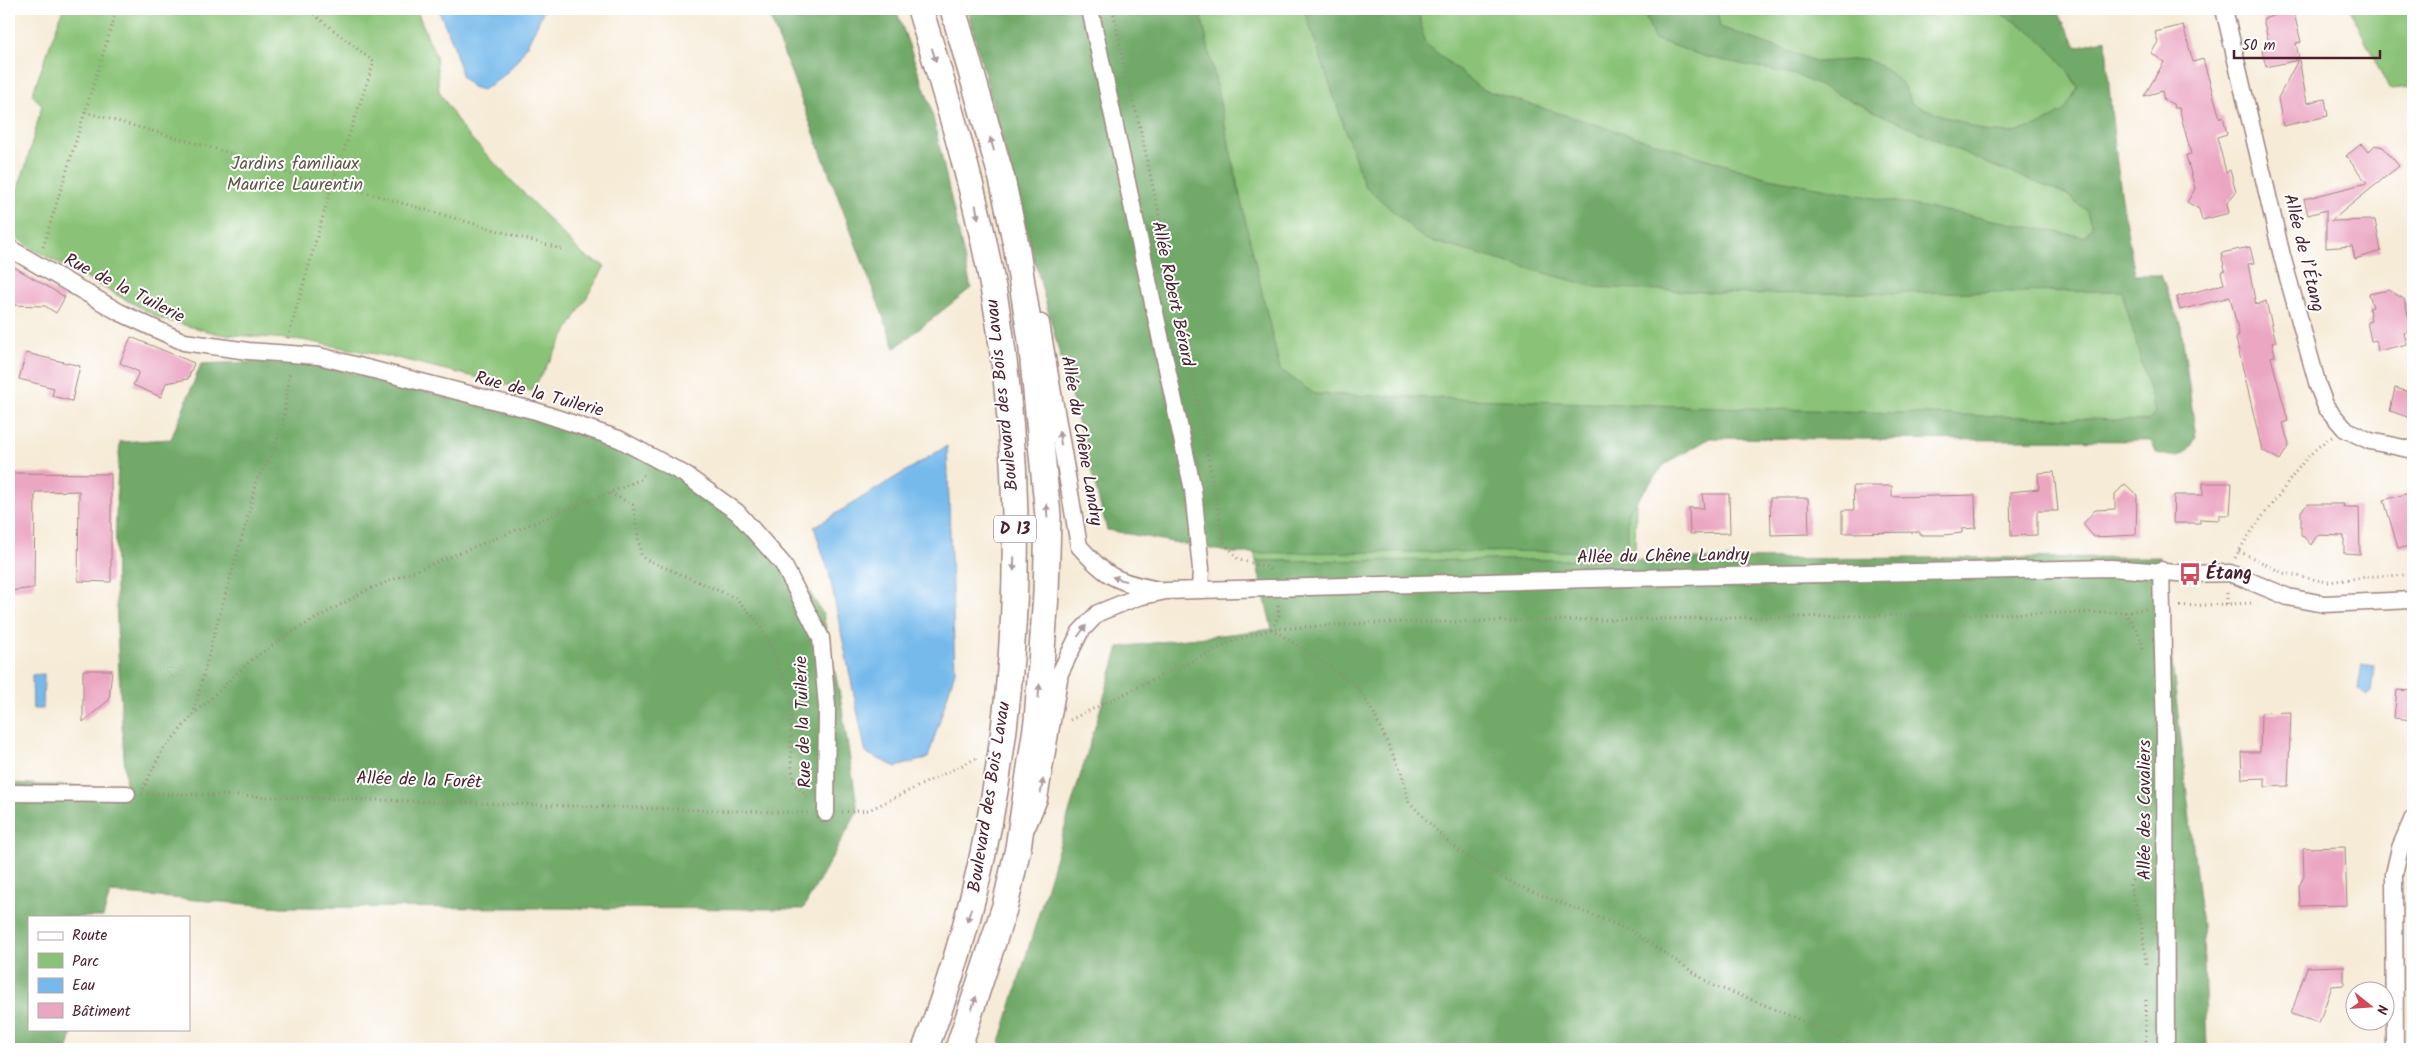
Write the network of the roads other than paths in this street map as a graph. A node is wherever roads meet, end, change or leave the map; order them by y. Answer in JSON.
{"nodes":[{"id":1,"x":920,"y":9,"type":"edge"},
{"id":2,"x":953,"y":9,"type":"edge"},
{"id":3,"x":1090,"y":9,"type":"edge"},
{"id":4,"x":2224,"y":9,"type":"edge"},
{"id":5,"x":1016,"y":245,"type":"junction"},
{"id":6,"x":9,"y":248,"type":"edge"},
{"id":7,"x":2413,"y":450,"type":"edge"},
{"id":8,"x":2161,"y":570,"type":"junction"},
{"id":9,"x":1200,"y":590,"type":"junction"},
{"id":10,"x":1166,"y":591,"type":"junction"},
{"id":11,"x":2413,"y":600,"type":"edge"},
{"id":12,"x":10,"y":793,"type":"edge"},
{"id":13,"x":134,"y":794,"type":"road end"},
{"id":14,"x":826,"y":813,"type":"road end"},
{"id":15,"x":2413,"y":818,"type":"edge"},
{"id":16,"x":1018,"y":848,"type":"junction"},
{"id":17,"x":925,"y":1049,"type":"edge"},
{"id":18,"x":958,"y":1049,"type":"edge"},
{"id":19,"x":2166,"y":1049,"type":"edge"},
{"id":20,"x":2395,"y":1049,"type":"edge"}],
"edges":[{"from":1,"to":17,"type":"main road","name":"Boulevard des Bois Lavau","number":"D 13","one_way":true},
{"from":5,"to":2,"type":"main road","name":"Boulevard des Bois Lavau","number":"D 13","one_way":true},
{"from":3,"to":9,"type":"street","name":"Allée Robert Bérard"},
{"from":4,"to":7,"type":"street","name":"Allée de l’Étang"},
{"from":10,"to":5,"type":"street","name":"Allée du Chêne Landry","one_way":true},
{"from":16,"to":5,"type":"main road","name":"Boulevard des Bois Lavau","number":"D 13","one_way":true},
{"from":6,"to":14,"type":"street","name":"Rue de la Tuilerie"},
{"from":8,"to":9,"type":"street","name":"Allée du Chêne Landry"},
{"from":8,"to":11,"type":"street","name":"Allée du Chêne Landry"},
{"from":8,"to":19,"type":"street","name":"Allée des Cavaliers"},
{"from":9,"to":10,"type":"street","name":"Allée du Chêne Landry"},
{"from":16,"to":10,"type":"street","name":"Allée du Chêne Landry","one_way":true},
{"from":12,"to":13,"type":"street"},
{"from":15,"to":20,"type":"street"},
{"from":18,"to":16,"type":"main road","name":"Boulevard des Bois Lavau","number":"D 13","one_way":true}]}
